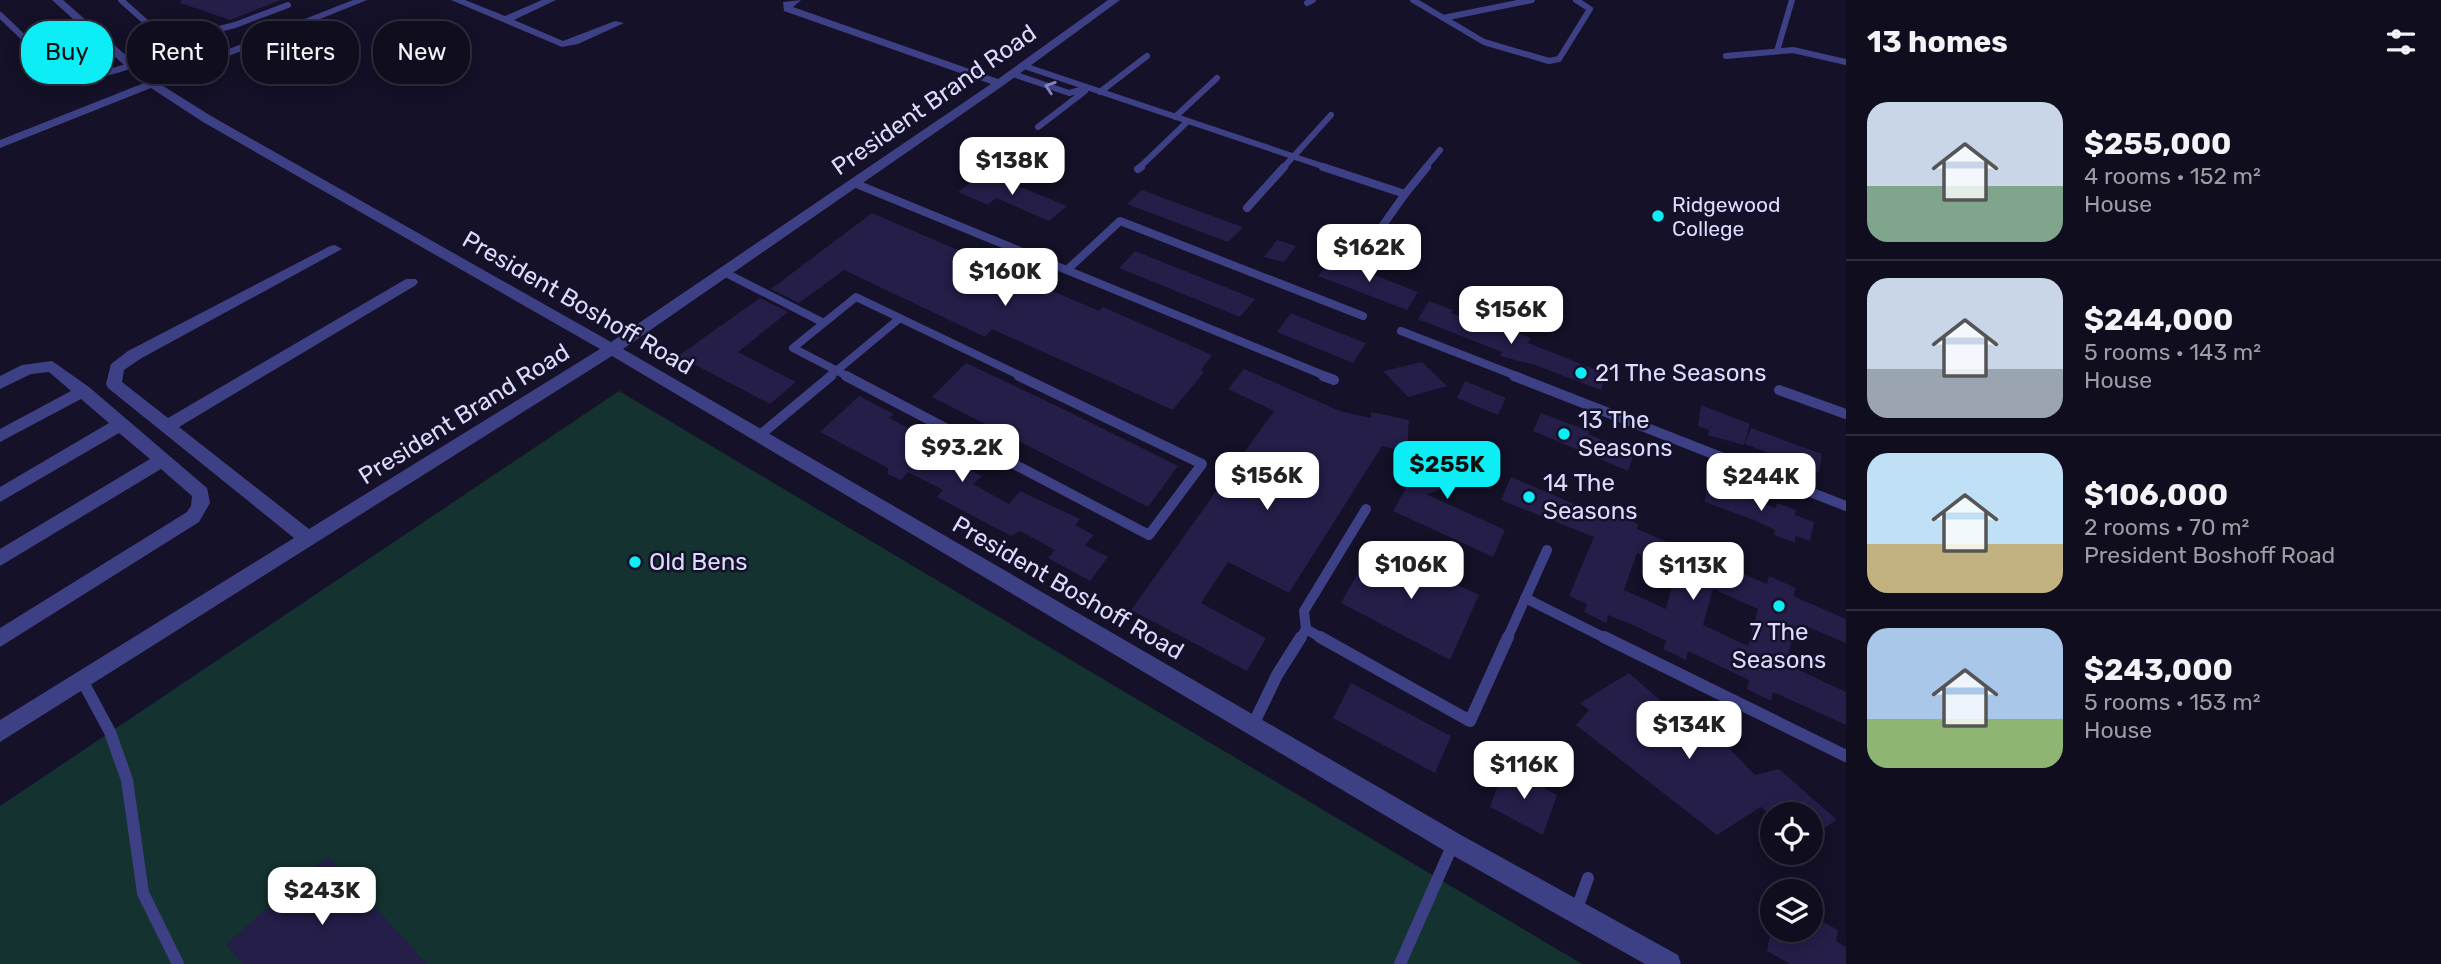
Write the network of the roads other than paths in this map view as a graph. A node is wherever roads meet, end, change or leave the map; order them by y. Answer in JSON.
{"nodes":[{"id":1,"x":57,"y":0,"type":"edge"},
{"id":2,"x":121,"y":0,"type":"edge"},
{"id":3,"x":362,"y":0,"type":"edge"},
{"id":4,"x":456,"y":0,"type":"edge"},
{"id":5,"x":551,"y":0,"type":"edge"},
{"id":6,"x":796,"y":0,"type":"edge"},
{"id":7,"x":1115,"y":0,"type":"edge"},
{"id":8,"x":1413,"y":0,"type":"edge"},
{"id":9,"x":1532,"y":0,"type":"edge"},
{"id":10,"x":1576,"y":0,"type":"edge"},
{"id":11,"x":1792,"y":0,"type":"edge"},
{"id":12,"x":288,"y":5,"type":"dead end"},
{"id":13,"x":0,"y":15,"type":"edge"},
{"id":14,"x":1443,"y":18,"type":"junction"},
{"id":15,"x":505,"y":20,"type":"junction"},
{"id":16,"x":144,"y":21,"type":"edge"},
{"id":17,"x":619,"y":23,"type":"dead end"},
{"id":18,"x":228,"y":27,"type":"edge"},
{"id":19,"x":1777,"y":51,"type":"junction"},
{"id":20,"x":228,"y":54,"type":"edge"},
{"id":21,"x":1147,"y":56,"type":"dead end"},
{"id":22,"x":1726,"y":56,"type":"dead end"},
{"id":23,"x":127,"y":61,"type":"edge"},
{"id":24,"x":1846,"y":62,"type":"edge"},
{"id":25,"x":127,"y":64,"type":"edge"},
{"id":26,"x":1012,"y":74,"type":"junction"},
{"id":27,"x":1217,"y":78,"type":"dead end"},
{"id":28,"x":152,"y":84,"type":"joint"},
{"id":29,"x":1088,"y":88,"type":"junction"},
{"id":30,"x":1100,"y":92,"type":"junction"},
{"id":31,"x":1331,"y":115,"type":"dead end"},
{"id":32,"x":1175,"y":117,"type":"junction"},
{"id":33,"x":1188,"y":121,"type":"junction"},
{"id":34,"x":1038,"y":127,"type":"dead end"},
{"id":35,"x":0,"y":144,"type":"edge"},
{"id":36,"x":1440,"y":150,"type":"dead end"},
{"id":37,"x":1293,"y":157,"type":"junction"},
{"id":38,"x":1138,"y":169,"type":"dead end"},
{"id":39,"x":855,"y":183,"type":"junction"},
{"id":40,"x":1405,"y":194,"type":"junction"},
{"id":41,"x":1247,"y":208,"type":"dead end"},
{"id":42,"x":335,"y":249,"type":"dead end"},
{"id":43,"x":1366,"y":249,"type":"dead end"},
{"id":44,"x":1067,"y":270,"type":"junction"},
{"id":45,"x":724,"y":272,"type":"junction"},
{"id":46,"x":411,"y":282,"type":"dead end"},
{"id":47,"x":1363,"y":316,"type":"dead end"},
{"id":48,"x":900,"y":318,"type":"junction"},
{"id":49,"x":824,"y":323,"type":"junction"},
{"id":50,"x":1401,"y":331,"type":"dead end"},
{"id":51,"x":612,"y":349,"type":"junction"},
{"id":52,"x":837,"y":371,"type":"junction"},
{"id":53,"x":1334,"y":380,"type":"dead end"},
{"id":54,"x":0,"y":383,"type":"edge"},
{"id":55,"x":1779,"y":390,"type":"dead end"},
{"id":56,"x":83,"y":391,"type":"junction"},
{"id":57,"x":1846,"y":414,"type":"edge"},
{"id":58,"x":119,"y":425,"type":"junction"},
{"id":59,"x":167,"y":426,"type":"junction"},
{"id":60,"x":0,"y":436,"type":"edge"},
{"id":61,"x":759,"y":436,"type":"junction"},
{"id":62,"x":161,"y":461,"type":"junction"},
{"id":63,"x":0,"y":495,"type":"edge"},
{"id":64,"x":1846,"y":506,"type":"edge"},
{"id":65,"x":1366,"y":509,"type":"dead end"},
{"id":66,"x":307,"y":539,"type":"junction"},
{"id":67,"x":1547,"y":550,"type":"dead end"},
{"id":68,"x":0,"y":558,"type":"edge"},
{"id":69,"x":1525,"y":598,"type":"junction"},
{"id":70,"x":1306,"y":629,"type":"junction"},
{"id":71,"x":0,"y":638,"type":"edge"},
{"id":72,"x":83,"y":682,"type":"junction"},
{"id":73,"x":1253,"y":725,"type":"junction"},
{"id":74,"x":0,"y":732,"type":"edge"},
{"id":75,"x":1846,"y":756,"type":"edge"},
{"id":76,"x":1453,"y":843,"type":"junction"},
{"id":77,"x":1588,"y":878,"type":"dead end"},
{"id":78,"x":1576,"y":911,"type":"junction"},
{"id":79,"x":178,"y":964,"type":"edge"},
{"id":80,"x":1401,"y":964,"type":"edge"},
{"id":81,"x":1669,"y":964,"type":"edge"}],
"edges":[{"from":1,"to":23,"type":"street","name":"President Boshoff Road"},
{"from":2,"to":16,"type":"lane"},
{"from":3,"to":20,"type":"street"},
{"from":4,"to":15,"type":"street"},
{"from":5,"to":15,"type":"street"},
{"from":6,"to":26,"type":"street"},
{"from":7,"to":26,"type":"street","name":"President Brand Road"},
{"from":8,"to":14,"type":"lane"},
{"from":9,"to":14,"type":"lane"},
{"from":10,"to":14,"type":"lane"},
{"from":11,"to":19,"type":"lane"},
{"from":12,"to":18,"type":"lane"},
{"from":13,"to":25,"type":"lane"},
{"from":15,"to":17,"type":"street"},
{"from":19,"to":22,"type":"lane"},
{"from":19,"to":24,"type":"lane"},
{"from":21,"to":30,"type":"lane"},
{"from":26,"to":29,"type":"lane"},
{"from":29,"to":26,"type":"lane","one_way":true},
{"from":26,"to":39,"type":"street","name":"President Brand Road"},
{"from":27,"to":32,"type":"lane"},
{"from":28,"to":35,"type":"street"},
{"from":28,"to":51,"type":"street","name":"President Boshoff Road"},
{"from":29,"to":30,"type":"lane"},
{"from":29,"to":34,"type":"lane"},
{"from":30,"to":32,"type":"lane"},
{"from":31,"to":37,"type":"lane"},
{"from":32,"to":33,"type":"lane"},
{"from":33,"to":37,"type":"lane"},
{"from":33,"to":38,"type":"lane"},
{"from":36,"to":40,"type":"lane"},
{"from":37,"to":40,"type":"lane"},
{"from":37,"to":41,"type":"lane"},
{"from":39,"to":44,"type":"lane"},
{"from":39,"to":45,"type":"street","name":"President Brand Road"},
{"from":40,"to":43,"type":"lane"},
{"from":42,"to":59,"type":"street"},
{"from":44,"to":47,"type":"lane"},
{"from":44,"to":53,"type":"lane"},
{"from":45,"to":49,"type":"lane"},
{"from":45,"to":51,"type":"street","name":"President Brand Road"},
{"from":46,"to":59,"type":"street"},
{"from":48,"to":49,"type":"lane"},
{"from":48,"to":52,"type":"lane"},
{"from":48,"to":52,"type":"lane"},
{"from":49,"to":52,"type":"lane"},
{"from":50,"to":64,"type":"lane"},
{"from":51,"to":61,"type":"street","name":"President Boshoff Road"},
{"from":51,"to":66,"type":"street","name":"President Brand Road"},
{"from":52,"to":61,"type":"lane"},
{"from":54,"to":56,"type":"street"},
{"from":55,"to":57,"type":"lane"},
{"from":56,"to":58,"type":"street"},
{"from":56,"to":60,"type":"street"},
{"from":58,"to":62,"type":"street"},
{"from":58,"to":63,"type":"street"},
{"from":59,"to":66,"type":"street"},
{"from":61,"to":73,"type":"street","name":"President Boshoff Road"},
{"from":62,"to":68,"type":"street"},
{"from":62,"to":71,"type":"street"},
{"from":65,"to":70,"type":"lane"},
{"from":66,"to":72,"type":"street","name":"President Brand Road"},
{"from":67,"to":69,"type":"lane"},
{"from":69,"to":70,"type":"lane"},
{"from":69,"to":75,"type":"lane"},
{"from":70,"to":73,"type":"lane"},
{"from":72,"to":74,"type":"street","name":"President Brand Road"},
{"from":72,"to":79,"type":"lane"},
{"from":73,"to":76,"type":"street","name":"President Boshoff Road"},
{"from":76,"to":78,"type":"street","name":"President Boshoff Road"},
{"from":76,"to":80,"type":"lane"},
{"from":77,"to":78,"type":"lane"},
{"from":78,"to":81,"type":"street","name":"President Boshoff Road"}]}
